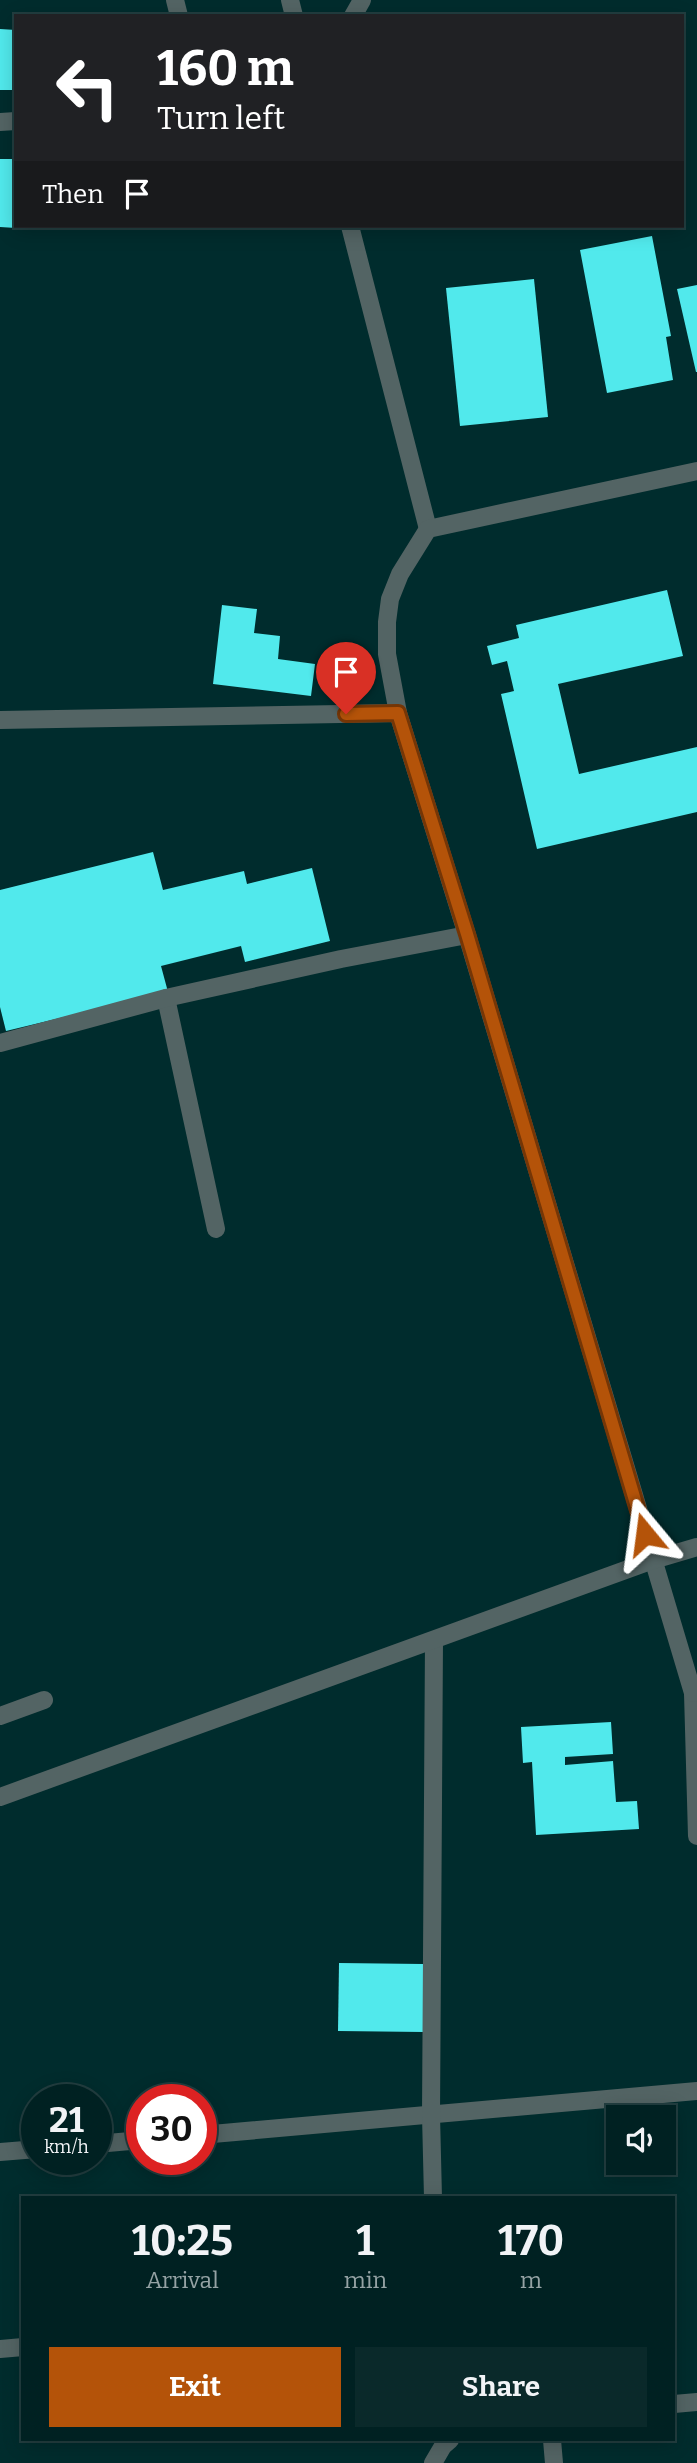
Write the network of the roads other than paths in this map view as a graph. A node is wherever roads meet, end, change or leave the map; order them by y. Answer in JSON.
{"nodes":[{"id":1,"x":352,"y":228,"type":"edge"},
{"id":2,"x":697,"y":471,"type":"edge"},
{"id":3,"x":428,"y":529,"type":"junction"},
{"id":4,"x":398,"y":713,"type":"junction"},
{"id":5,"x":0,"y":720,"type":"edge"},
{"id":6,"x":467,"y":934,"type":"junction"},
{"id":7,"x":166,"y":998,"type":"junction"},
{"id":8,"x":0,"y":1043,"type":"edge"},
{"id":9,"x":216,"y":1229,"type":"dead end"},
{"id":10,"x":697,"y":1547,"type":"edge"},
{"id":11,"x":653,"y":1560,"type":"junction"},
{"id":12,"x":434,"y":1641,"type":"junction"},
{"id":13,"x":695,"y":1693,"type":"edge"},
{"id":14,"x":44,"y":1700,"type":"dead end"},
{"id":15,"x":0,"y":1716,"type":"edge"},
{"id":16,"x":0,"y":1797,"type":"edge"},
{"id":17,"x":697,"y":1836,"type":"edge"},
{"id":18,"x":697,"y":2091,"type":"edge"},
{"id":19,"x":431,"y":2115,"type":"junction"},
{"id":20,"x":217,"y":2134,"type":"edge"},
{"id":21,"x":21,"y":2150,"type":"edge"},
{"id":22,"x":0,"y":2152,"type":"edge"},
{"id":23,"x":433,"y":2196,"type":"edge"},
{"id":24,"x":21,"y":2347,"type":"edge"},
{"id":25,"x":0,"y":2349,"type":"edge"},
{"id":26,"x":697,"y":2402,"type":"edge"},
{"id":27,"x":675,"y":2404,"type":"edge"},
{"id":28,"x":552,"y":2441,"type":"edge"},
{"id":29,"x":445,"y":2442,"type":"edge"},
{"id":30,"x":433,"y":2463,"type":"edge"},
{"id":31,"x":554,"y":2463,"type":"edge"}],
"edges":[{"from":1,"to":3,"type":"street"},
{"from":2,"to":3,"type":"street"},
{"from":3,"to":4,"type":"street"},
{"from":4,"to":5,"type":"street"},
{"from":4,"to":6,"type":"street"},
{"from":6,"to":7,"type":"street"},
{"from":6,"to":11,"type":"street"},
{"from":7,"to":8,"type":"street"},
{"from":7,"to":9,"type":"street"},
{"from":10,"to":11,"type":"street"},
{"from":11,"to":12,"type":"street"},
{"from":11,"to":13,"type":"street"},
{"from":12,"to":16,"type":"street"},
{"from":12,"to":19,"type":"street"},
{"from":13,"to":17,"type":"street"},
{"from":14,"to":15,"type":"street"},
{"from":18,"to":19,"type":"street"},
{"from":19,"to":20,"type":"street"},
{"from":19,"to":23,"type":"street"},
{"from":21,"to":22,"type":"street"},
{"from":24,"to":25,"type":"street"},
{"from":26,"to":27,"type":"street"},
{"from":28,"to":31,"type":"street"},
{"from":29,"to":30,"type":"street"}]}
